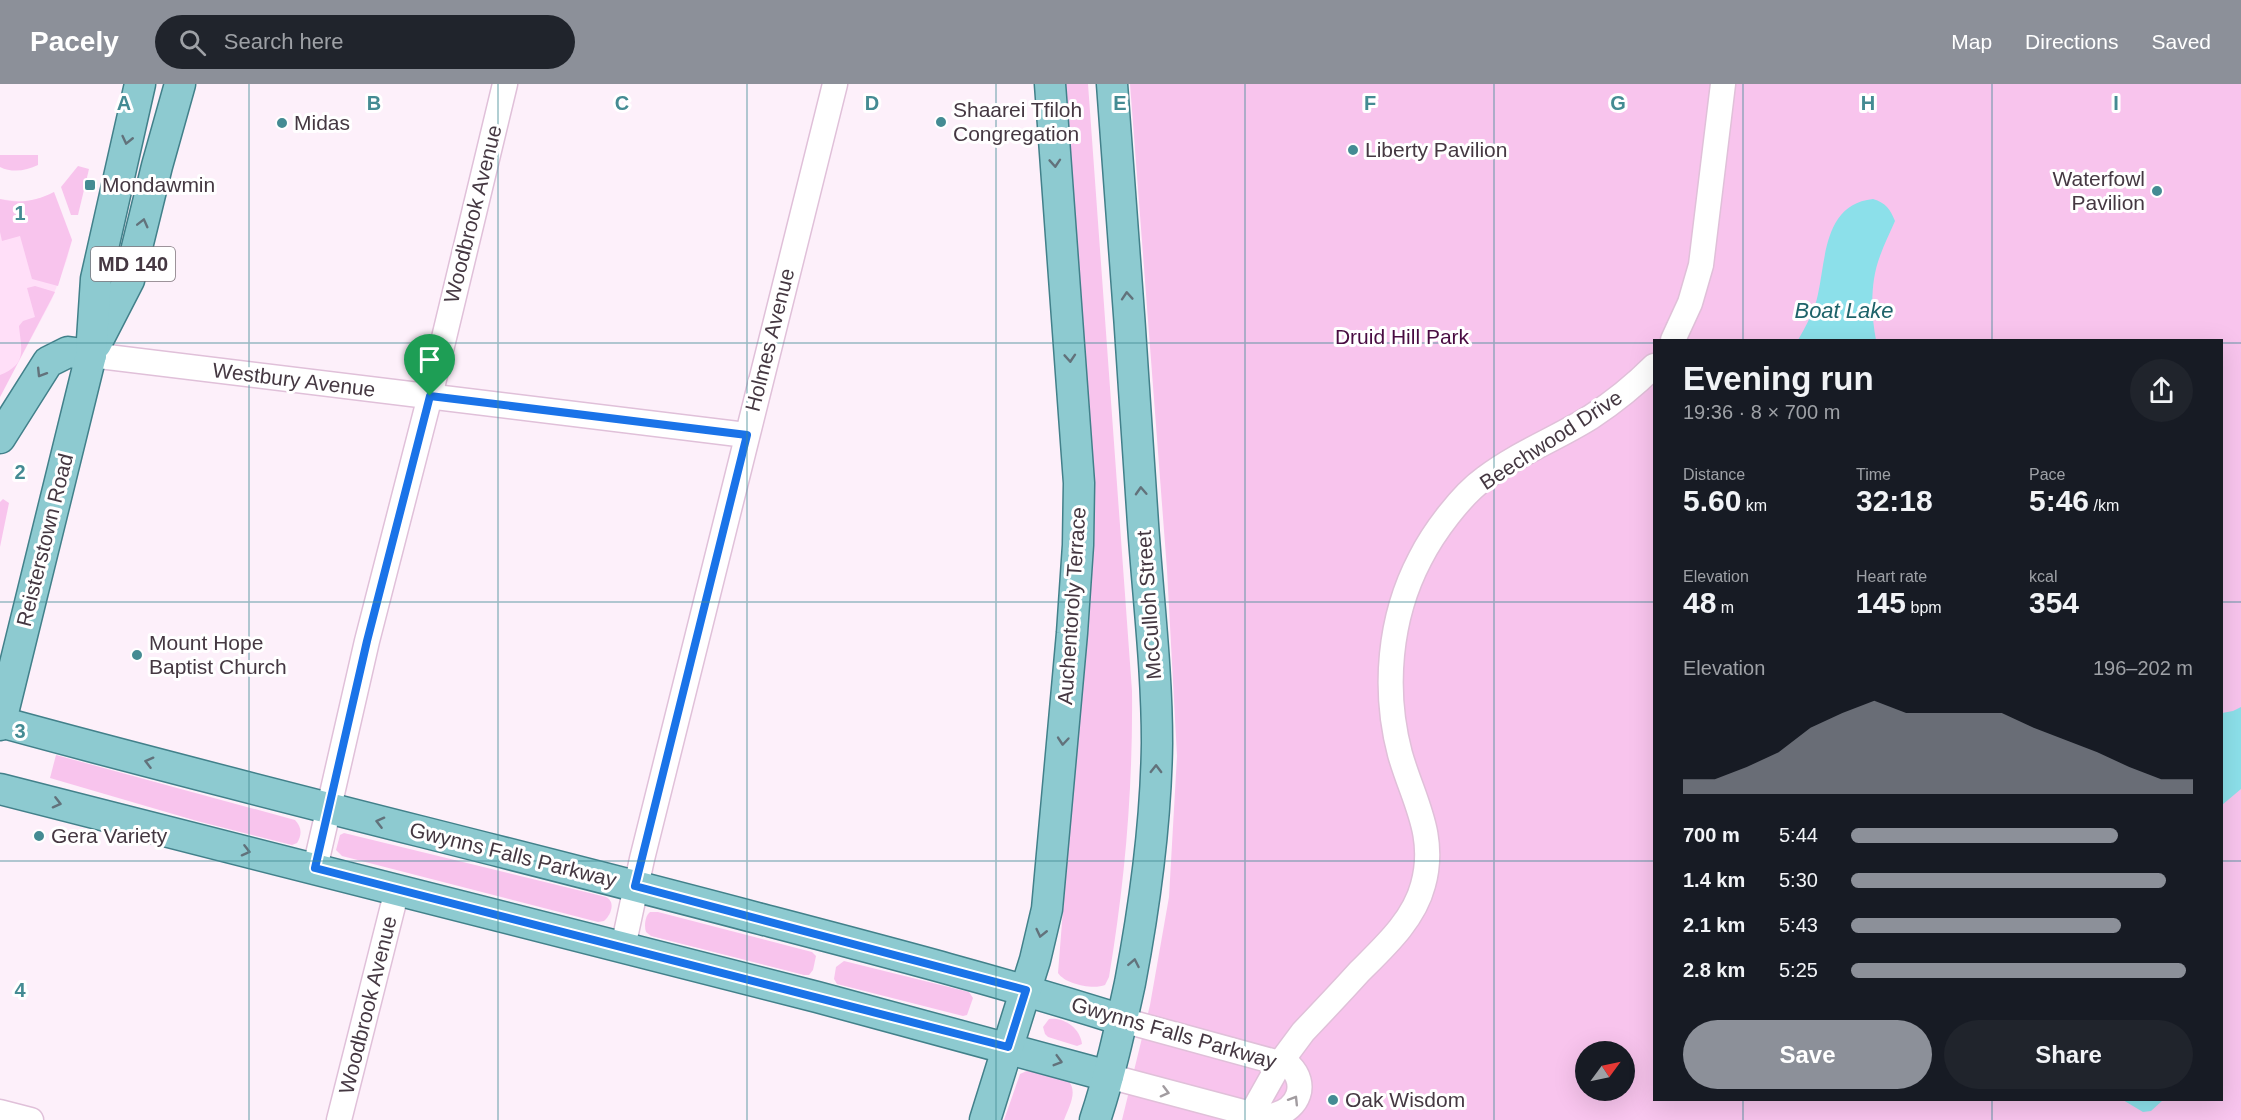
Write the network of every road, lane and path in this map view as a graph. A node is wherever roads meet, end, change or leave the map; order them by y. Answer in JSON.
{"nodes":[{"id":1,"x":180,"y":84,"type":"edge"},
{"id":2,"x":505,"y":84,"type":"edge"},
{"id":3,"x":835,"y":84,"type":"edge"},
{"id":4,"x":1050,"y":84,"type":"edge"},
{"id":5,"x":1112,"y":84,"type":"edge"},
{"id":6,"x":1723,"y":84,"type":"edge"},
{"id":7,"x":139,"y":88,"type":"edge"},
{"id":8,"x":1674,"y":339,"type":"edge"},
{"id":9,"x":91,"y":355,"type":"junction"},
{"id":10,"x":1653,"y":367,"type":"edge"},
{"id":11,"x":430,"y":396,"type":"junction"},
{"id":12,"x":747,"y":435,"type":"junction"},
{"id":13,"x":0,"y":438,"type":"edge"},
{"id":14,"x":0,"y":724,"type":"edge"},
{"id":15,"x":0,"y":789,"type":"edge"},
{"id":16,"x":329,"y":809,"type":"junction"},
{"id":17,"x":315,"y":868,"type":"junction"},
{"id":18,"x":635,"y":886,"type":"junction"},
{"id":19,"x":397,"y":890,"type":"junction"},
{"id":20,"x":623,"y":947,"type":"junction"},
{"id":21,"x":1026,"y":990,"type":"junction"},
{"id":22,"x":1122,"y":1020,"type":"junction"},
{"id":23,"x":1008,"y":1047,"type":"junction"},
{"id":24,"x":1280,"y":1063,"type":"junction"},
{"id":25,"x":1108,"y":1076,"type":"junction"},
{"id":26,"x":0,"y":1112,"type":"edge"},
{"id":27,"x":1249,"y":1117,"type":"edge"},
{"id":28,"x":31,"y":1120,"type":"edge"},
{"id":29,"x":339,"y":1120,"type":"edge"},
{"id":30,"x":985,"y":1120,"type":"edge"},
{"id":31,"x":1095,"y":1120,"type":"edge"}],
"edges":[{"from":9,"to":1,"type":"main road","name":"Reisterstown Road","number":"MD 140","one_way":true},
{"from":2,"to":11,"type":"street","name":"Woodbrook Avenue"},
{"from":3,"to":12,"type":"street","name":"Holmes Avenue"},
{"from":4,"to":21,"type":"main road","name":"Auchentoroly Terrace","one_way":true},
{"from":22,"to":5,"type":"main road","name":"McCulloh Street","one_way":true},
{"from":6,"to":8,"type":"street"},
{"from":7,"to":9,"type":"main road","name":"Reisterstown Road","number":"MD 140","one_way":true},
{"from":9,"to":11,"type":"street","name":"Westbury Avenue"},
{"from":9,"to":13,"type":"main road","one_way":true},
{"from":9,"to":14,"type":"main road","name":"Reisterstown Road","number":"MD 140"},
{"from":10,"to":24,"type":"street","name":"Beechwood Drive"},
{"from":11,"to":12,"type":"street","name":"Westbury Avenue"},
{"from":11,"to":16,"type":"street","name":"Woodbrook Avenue"},
{"from":12,"to":18,"type":"street","name":"Holmes Avenue"},
{"from":16,"to":14,"type":"main road","name":"Gwynns Falls Parkway","one_way":true},
{"from":15,"to":17,"type":"main road","name":"Gwynns Falls Parkway","one_way":true},
{"from":16,"to":17,"type":"street","name":"Woodbrook Avenue"},
{"from":18,"to":16,"type":"main road","name":"Gwynns Falls Parkway","one_way":true},
{"from":17,"to":19,"type":"main road","name":"Gwynns Falls Parkway"},
{"from":18,"to":20,"type":"street","name":"Holmes Avenue"},
{"from":18,"to":21,"type":"main road","name":"Gwynns Falls Parkway"},
{"from":19,"to":20,"type":"main road","name":"Gwynns Falls Parkway"},
{"from":19,"to":29,"type":"street","name":"Woodbrook Avenue"},
{"from":20,"to":23,"type":"main road","name":"Gwynns Falls Parkway"},
{"from":21,"to":22,"type":"main road","name":"Gwynns Falls Parkway"},
{"from":21,"to":23,"type":"main road","name":"Auchentoroly Terrace"},
{"from":22,"to":24,"type":"street","name":"Gwynns Falls Parkway"},
{"from":22,"to":25,"type":"main road","name":"McCulloh Street"},
{"from":23,"to":25,"type":"main road","name":"Gwynns Falls Parkway","one_way":true},
{"from":23,"to":30,"type":"main road","name":"Auchentoroly Terrace"},
{"from":24,"to":27,"type":"street","name":"Gwynns Falls Parkway"},
{"from":25,"to":27,"type":"street","name":"Gwynns Falls Parkway","one_way":true},
{"from":25,"to":31,"type":"main road","name":"McCulloh Street"},
{"from":26,"to":28,"type":"street"}]}
